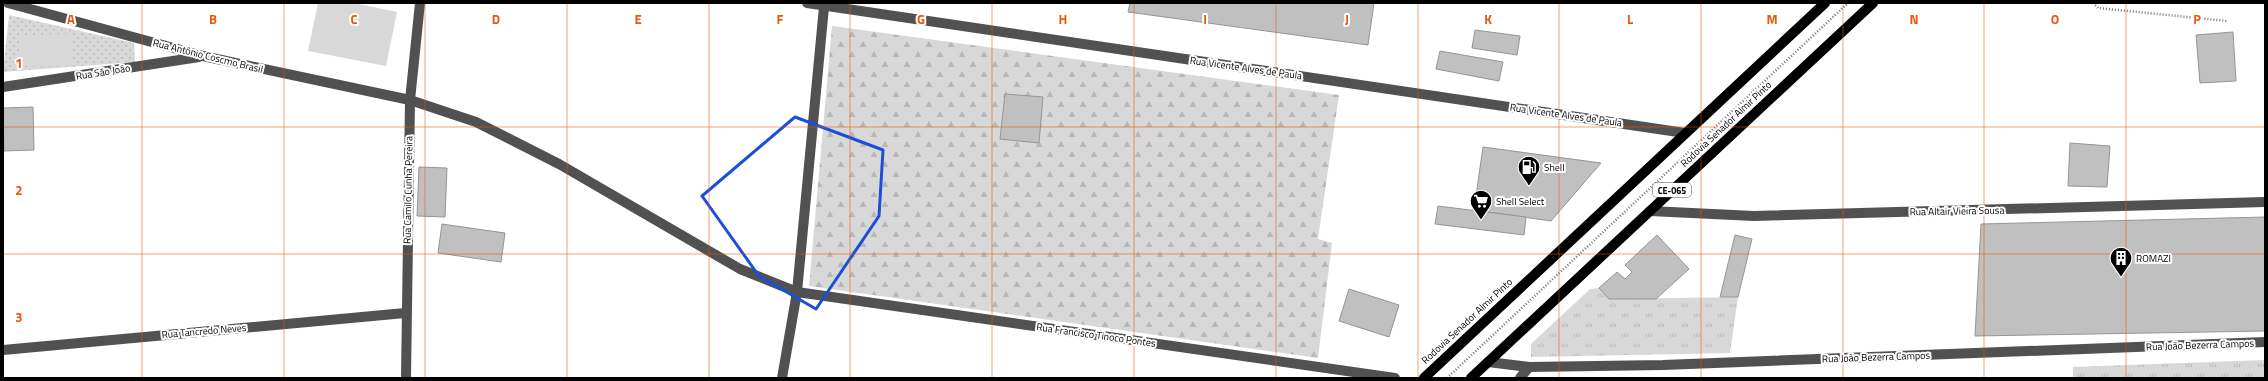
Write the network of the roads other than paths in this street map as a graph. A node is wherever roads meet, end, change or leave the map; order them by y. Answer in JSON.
{"nodes":[{"id":1,"x":8,"y":3,"type":"edge"},
{"id":2,"x":420,"y":3,"type":"edge"},
{"id":3,"x":807,"y":3,"type":"edge"},
{"id":4,"x":1825,"y":3,"type":"edge"},
{"id":5,"x":1873,"y":3,"type":"edge"},
{"id":6,"x":824,"y":7,"type":"junction"},
{"id":7,"x":203,"y":56,"type":"junction"},
{"id":8,"x":3,"y":87,"type":"edge"},
{"id":9,"x":410,"y":100,"type":"junction"},
{"id":10,"x":1685,"y":133,"type":"junction"},
{"id":11,"x":2265,"y":202,"type":"edge"},
{"id":12,"x":1650,"y":211,"type":"junction"},
{"id":13,"x":797,"y":292,"type":"junction"},
{"id":14,"x":406,"y":313,"type":"junction"},
{"id":15,"x":2265,"y":342,"type":"edge"},
{"id":16,"x":3,"y":350,"type":"edge"},
{"id":17,"x":1488,"y":362,"type":"junction"},
{"id":18,"x":1529,"y":367,"type":"junction"},
{"id":19,"x":406,"y":378,"type":"edge"},
{"id":20,"x":782,"y":378,"type":"edge"},
{"id":21,"x":1395,"y":378,"type":"edge"},
{"id":22,"x":1424,"y":378,"type":"edge"},
{"id":23,"x":1471,"y":378,"type":"edge"},
{"id":24,"x":1520,"y":378,"type":"edge"}],
"edges":[{"from":1,"to":7,"type":"street","name":"Rua Antônio Coscmo Brasil"},
{"from":2,"to":9,"type":"street","name":"Rua Camilo Cunha Pereira"},
{"from":3,"to":6,"type":"street","name":"Rua Vicente Alves de Paula"},
{"from":4,"to":10,"type":"main road","name":"Rodovia Senador Almir Pinto","number":"CE-065"},
{"from":5,"to":12,"type":"main road","name":"Rodovia Senador Almir Pinto","number":"CE-065"},
{"from":6,"to":10,"type":"street","name":"Rua Vicente Alves de Paula"},
{"from":6,"to":13,"type":"street"},
{"from":7,"to":8,"type":"street","name":"Rua Sāo Joāo"},
{"from":7,"to":9,"type":"street","name":"Rua Antônio Coscmo Brasil"},
{"from":9,"to":13,"type":"street","name":"Rua Antônio Coscmo Brasil"},
{"from":9,"to":14,"type":"street","name":"Rua Camilo Cunha Pereira"},
{"from":10,"to":22,"type":"main road","name":"Rodovia Senador Almir Pinto","number":"CE-065"},
{"from":11,"to":12,"type":"street","name":"Rua Altair Vieira Sousa"},
{"from":12,"to":17,"type":"main road","name":"Rodovia Senador Almir Pinto","number":"CE-065"},
{"from":13,"to":20,"type":"street"},
{"from":13,"to":21,"type":"street","name":"Rua Francisco Tinoco Pontes"},
{"from":14,"to":16,"type":"street","name":"Rua Tancredo Neves"},
{"from":14,"to":19,"type":"street","name":"Rua Camilo Cunha Pereira"},
{"from":15,"to":18,"type":"street","name":"Rua João Bezerra Campos"},
{"from":17,"to":18,"type":"street","name":"Rua João Bezerra Campos"},
{"from":17,"to":23,"type":"main road","name":"Rodovia Senador Almir Pinto","number":"CE-065"},
{"from":18,"to":24,"type":"street"}]}
